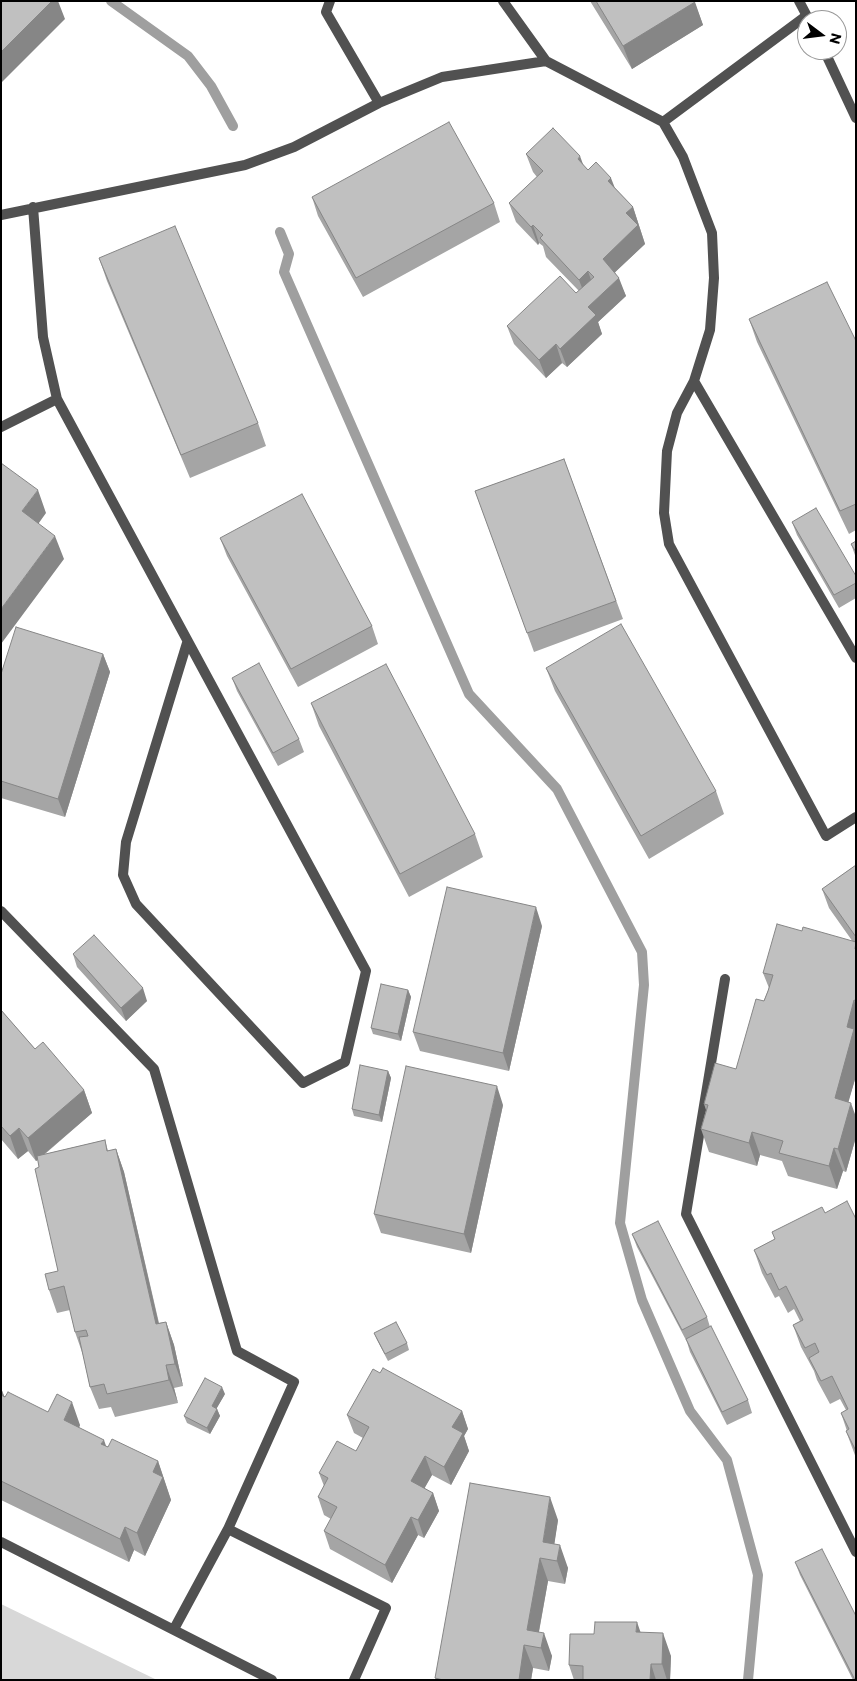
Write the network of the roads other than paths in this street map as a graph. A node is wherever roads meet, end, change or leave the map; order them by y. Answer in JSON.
{"nodes":[{"id":1,"x":330,"y":1,"type":"edge"},
{"id":2,"x":503,"y":1,"type":"edge"},
{"id":3,"x":797,"y":25,"type":"edge"},
{"id":4,"x":829,"y":60,"type":"edge"},
{"id":5,"x":546,"y":61,"type":"junction"},
{"id":6,"x":379,"y":103,"type":"junction"},
{"id":7,"x":856,"y":118,"type":"edge"},
{"id":8,"x":663,"y":122,"type":"junction"},
{"id":9,"x":33,"y":207,"type":"junction"},
{"id":10,"x":1,"y":214,"type":"edge"},
{"id":11,"x":694,"y":382,"type":"junction"},
{"id":12,"x":58,"y":398,"type":"junction"},
{"id":13,"x":1,"y":427,"type":"edge"},
{"id":14,"x":188,"y":642,"type":"junction"},
{"id":15,"x":856,"y":658,"type":"edge"},
{"id":16,"x":856,"y":817,"type":"edge"},
{"id":17,"x":1,"y":911,"type":"edge"},
{"id":18,"x":725,"y":979,"type":"dead end"},
{"id":19,"x":228,"y":1529,"type":"junction"},
{"id":20,"x":852,"y":1533,"type":"edge"},
{"id":21,"x":1,"y":1542,"type":"edge"},
{"id":22,"x":856,"y":1552,"type":"edge"},
{"id":23,"x":174,"y":1630,"type":"junction"},
{"id":24,"x":272,"y":1680,"type":"edge"},
{"id":25,"x":354,"y":1680,"type":"edge"}],
"edges":[{"from":1,"to":6,"type":"street"},
{"from":2,"to":5,"type":"street"},
{"from":3,"to":8,"type":"street"},
{"from":4,"to":7,"type":"street"},
{"from":5,"to":6,"type":"street"},
{"from":5,"to":8,"type":"street"},
{"from":6,"to":9,"type":"street"},
{"from":8,"to":11,"type":"street"},
{"from":9,"to":10,"type":"street"},
{"from":9,"to":12,"type":"street"},
{"from":11,"to":15,"type":"street"},
{"from":11,"to":16,"type":"street"},
{"from":12,"to":13,"type":"street"},
{"from":12,"to":14,"type":"street"},
{"from":14,"to":14,"type":"street"},
{"from":17,"to":19,"type":"street"},
{"from":18,"to":20,"type":"street"},
{"from":19,"to":23,"type":"street"},
{"from":19,"to":25,"type":"street"},
{"from":20,"to":22,"type":"street"},
{"from":21,"to":23,"type":"street"},
{"from":23,"to":24,"type":"street"}]}
